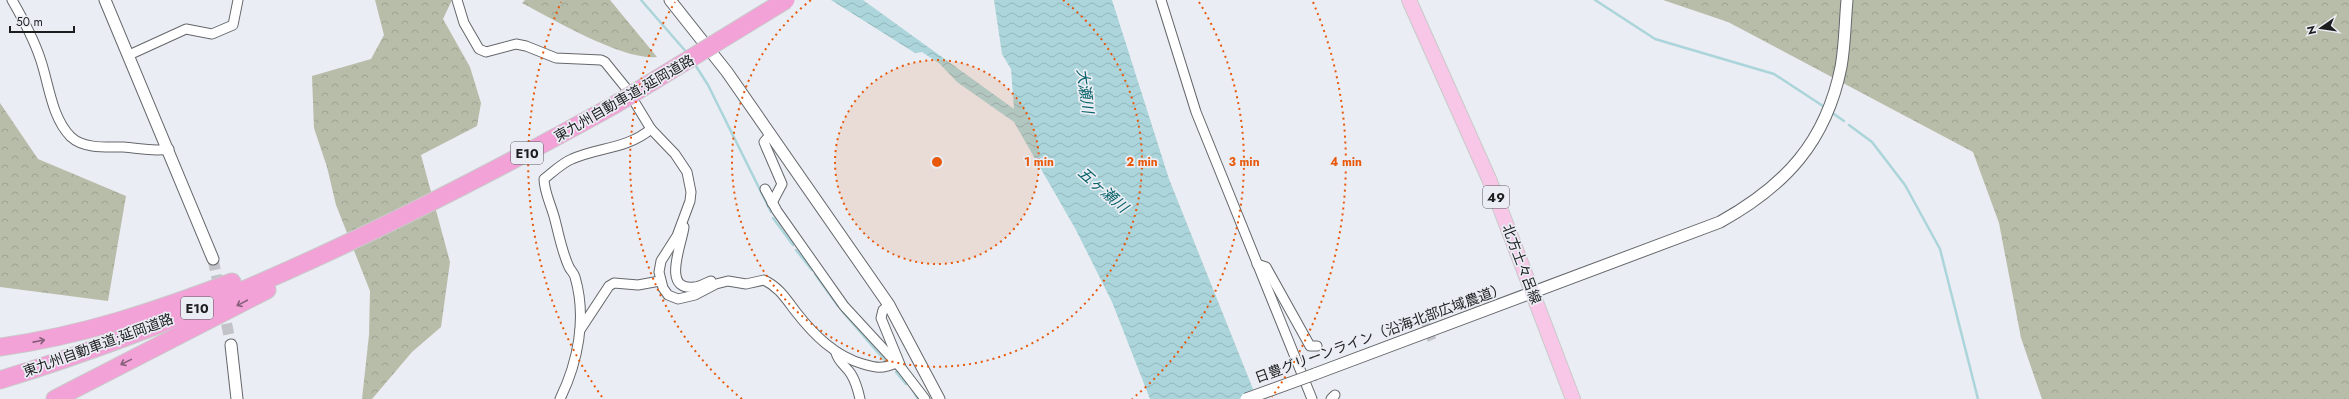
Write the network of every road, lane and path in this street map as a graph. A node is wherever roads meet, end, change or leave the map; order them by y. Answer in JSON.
{"nodes":[{"id":1,"x":12,"y":0,"type":"edge"},
{"id":2,"x":105,"y":0,"type":"edge"},
{"id":3,"x":238,"y":0,"type":"edge"},
{"id":4,"x":457,"y":0,"type":"edge"},
{"id":5,"x":670,"y":0,"type":"edge"},
{"id":6,"x":786,"y":0,"type":"edge"},
{"id":7,"x":1161,"y":0,"type":"edge"},
{"id":8,"x":1409,"y":0,"type":"edge"},
{"id":9,"x":1847,"y":0,"type":"edge"},
{"id":10,"x":129,"y":55,"type":"junction"},
{"id":11,"x":650,"y":129,"type":"junction"},
{"id":12,"x":770,"y":135,"type":"junction"},
{"id":13,"x":169,"y":149,"type":"junction"},
{"id":14,"x":765,"y":189,"type":"dead end"},
{"id":15,"x":437,"y":200,"type":"junction"},
{"id":16,"x":772,"y":203,"type":"junction"},
{"id":17,"x":687,"y":210,"type":"junction"},
{"id":18,"x":371,"y":231,"type":"junction"},
{"id":19,"x":319,"y":251,"type":"junction"},
{"id":20,"x":213,"y":259,"type":"tunnel mouth"},
{"id":21,"x":1257,"y":264,"type":"junction"},
{"id":22,"x":660,"y":281,"type":"junction"},
{"id":23,"x":728,"y":281,"type":"junction"},
{"id":24,"x":1533,"y":292,"type":"junction"},
{"id":25,"x":889,"y":305,"type":"junction"},
{"id":26,"x":580,"y":330,"type":"junction"},
{"id":27,"x":230,"y":345,"type":"tunnel mouth"},
{"id":28,"x":1317,"y":346,"type":"dead end"},
{"id":29,"x":0,"y":347,"type":"edge"},
{"id":30,"x":836,"y":353,"type":"junction"},
{"id":31,"x":899,"y":366,"type":"junction"},
{"id":32,"x":0,"y":370,"type":"edge"},
{"id":33,"x":0,"y":380,"type":"edge"},
{"id":34,"x":87,"y":381,"type":"junction"},
{"id":35,"x":46,"y":399,"type":"edge"},
{"id":36,"x":55,"y":399,"type":"edge"},
{"id":37,"x":237,"y":399,"type":"edge"},
{"id":38,"x":560,"y":399,"type":"edge"},
{"id":39,"x":860,"y":399,"type":"edge"},
{"id":40,"x":925,"y":399,"type":"edge"},
{"id":41,"x":938,"y":399,"type":"edge"},
{"id":42,"x":1246,"y":399,"type":"edge"},
{"id":43,"x":1312,"y":399,"type":"edge"},
{"id":44,"x":1573,"y":399,"type":"edge"}],
"edges":[{"from":1,"to":13,"type":"street"},
{"from":2,"to":10,"type":"street"},
{"from":3,"to":10,"type":"street"},
{"from":4,"to":11,"type":"street"},
{"from":5,"to":12,"type":"street"},
{"from":6,"to":15,"type":"highway","name":"東九州自動車道;延岡道路","number":"E10","bridge":true},
{"from":7,"to":21,"type":"street"},
{"from":8,"to":24,"type":"main road","name":"北方土々呂線","number":"49"},
{"from":9,"to":24,"type":"street","name":"日豊グリーンライン（沿海北部広域農道）"},
{"from":10,"to":13,"type":"street"},
{"from":11,"to":17,"type":"street"},
{"from":11,"to":26,"type":"street"},
{"from":12,"to":16,"type":"street"},
{"from":12,"to":25,"type":"street"},
{"from":13,"to":20,"type":"street"},
{"from":14,"to":16,"type":"street"},
{"from":15,"to":18,"type":"highway","name":"東九州自動車道;延岡道路","number":"E10"},
{"from":15,"to":34,"type":"highway","one_way":true},
{"from":16,"to":31,"type":"street"},
{"from":17,"to":22,"type":"street"},
{"from":17,"to":23,"type":"street"},
{"from":18,"to":19,"type":"highway","name":"東九州自動車道;延岡道路","number":"E10"},
{"from":18,"to":33,"type":"highway","name":"東九州自動車道;延岡道路","number":"E10"},
{"from":29,"to":19,"type":"highway","one_way":true},
{"from":19,"to":32,"type":"highway","name":"東九州自動車道;延岡道路","number":"E10"},
{"from":21,"to":28,"type":"street"},
{"from":21,"to":43,"type":"street"},
{"from":22,"to":23,"type":"street"},
{"from":22,"to":26,"type":"street"},
{"from":23,"to":30,"type":"street"},
{"from":24,"to":42,"type":"street","name":"日豊グリーンライン（沿海北部広域農道）","bridge":true},
{"from":24,"to":44,"type":"main road","name":"北方土々呂線","number":"49"},
{"from":25,"to":31,"type":"street"},
{"from":25,"to":41,"type":"street"},
{"from":26,"to":38,"type":"street"},
{"from":27,"to":37,"type":"street"},
{"from":30,"to":31,"type":"street"},
{"from":30,"to":39,"type":"street"},
{"from":31,"to":40,"type":"street"},
{"from":34,"to":35,"type":"highway"},
{"from":34,"to":36,"type":"highway"}]}
